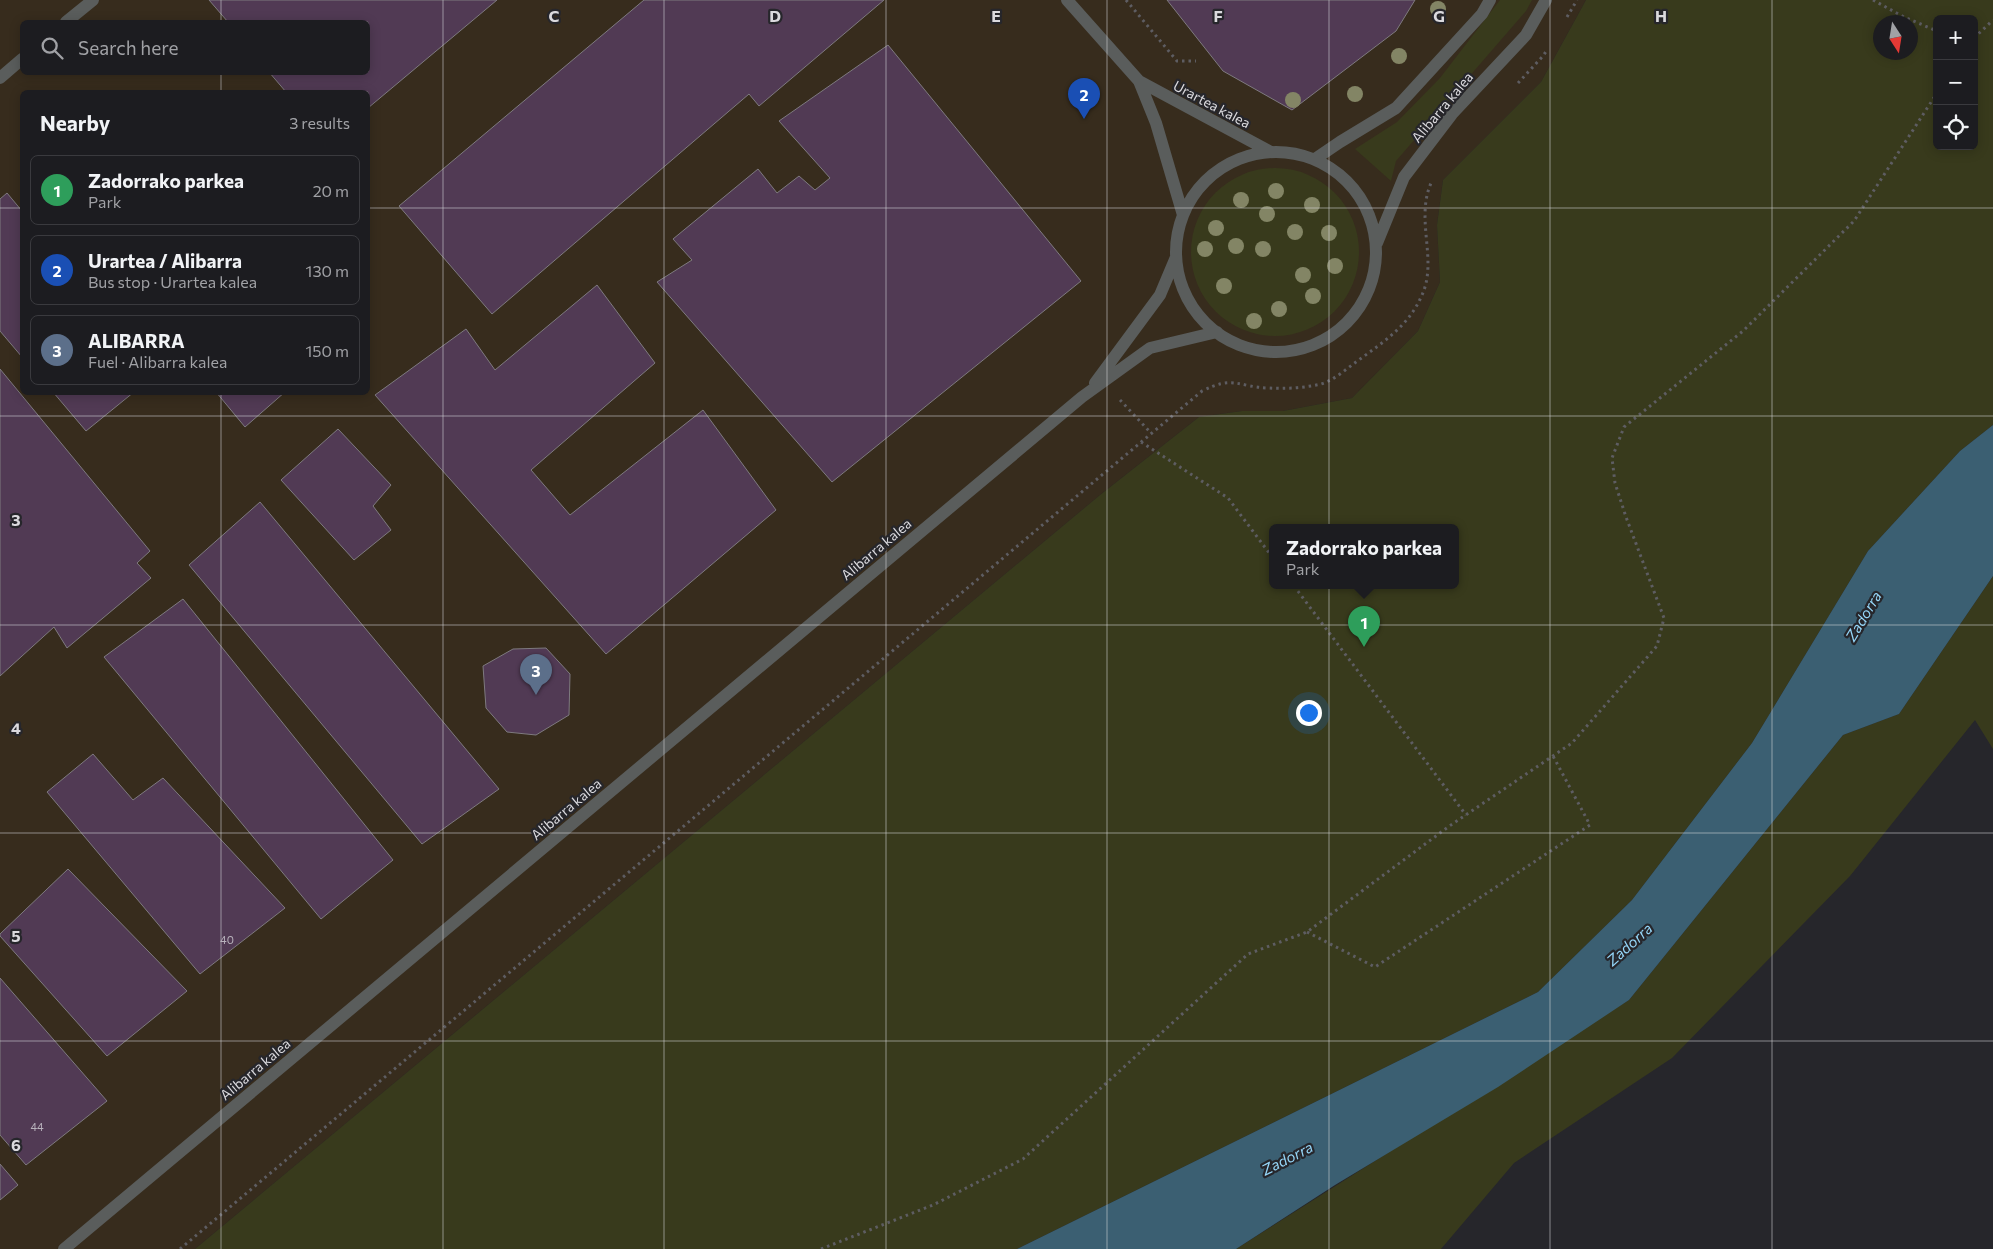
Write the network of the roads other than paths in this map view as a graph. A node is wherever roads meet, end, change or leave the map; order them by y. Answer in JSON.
{"nodes":[{"id":1,"x":93,"y":0,"type":"edge"},
{"id":2,"x":1067,"y":0,"type":"edge"},
{"id":3,"x":1490,"y":0,"type":"edge"},
{"id":4,"x":1546,"y":0,"type":"edge"},
{"id":5,"x":68,"y":20,"type":"edge"},
{"id":6,"x":20,"y":61,"type":"edge"},
{"id":7,"x":0,"y":78,"type":"edge"},
{"id":8,"x":1139,"y":81,"type":"junction"},
{"id":9,"x":1270,"y":152,"type":"junction"},
{"id":10,"x":1315,"y":159,"type":"junction"},
{"id":11,"x":1183,"y":215,"type":"junction"},
{"id":12,"x":1377,"y":243,"type":"junction"},
{"id":13,"x":1176,"y":257,"type":"junction"},
{"id":14,"x":1217,"y":332,"type":"junction"},
{"id":15,"x":1087,"y":393,"type":"junction"},
{"id":16,"x":64,"y":1249,"type":"edge"}],
"edges":[{"from":1,"to":5,"type":"street"},
{"from":2,"to":8,"type":"street","name":"Urartea kalea"},
{"from":3,"to":10,"type":"street"},
{"from":4,"to":12,"type":"street","name":"Alibarra kalea"},
{"from":6,"to":7,"type":"street"},
{"from":8,"to":9,"type":"street","name":"Urartea kalea"},
{"from":8,"to":11,"type":"street","name":"Urartea kalea"},
{"from":9,"to":10,"type":"street"},
{"from":9,"to":11,"type":"street"},
{"from":10,"to":12,"type":"street"},
{"from":11,"to":13,"type":"street"},
{"from":12,"to":14,"type":"street"},
{"from":13,"to":14,"type":"street"},
{"from":13,"to":15,"type":"street","name":"Alibarra kalea"},
{"from":14,"to":15,"type":"street","name":"Alibarra kalea"},
{"from":15,"to":16,"type":"street","name":"Alibarra kalea"}]}
